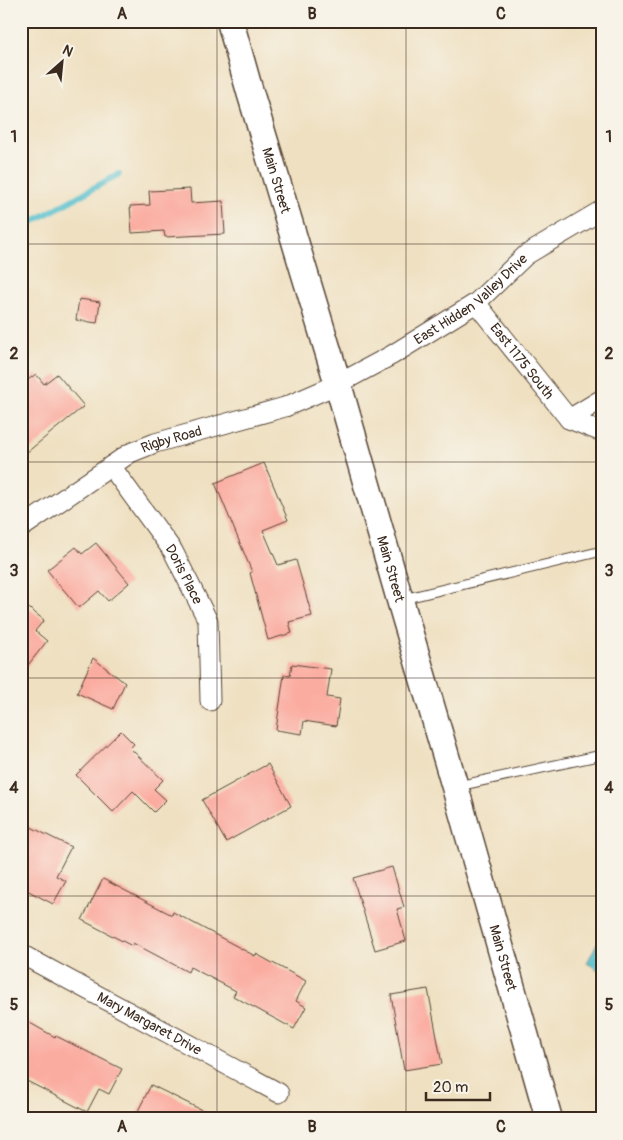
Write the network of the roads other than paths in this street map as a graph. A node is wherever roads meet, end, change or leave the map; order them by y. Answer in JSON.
{"nodes":[{"id":1,"x":230,"y":21,"type":"edge"},
{"id":2,"x":602,"y":210,"type":"edge"},
{"id":3,"x":476,"y":303,"type":"junction"},
{"id":4,"x":338,"y":384,"type":"junction"},
{"id":5,"x":602,"y":399,"type":"edge"},
{"id":6,"x":569,"y":419,"type":"junction"},
{"id":7,"x":602,"y":432,"type":"edge"},
{"id":8,"x":111,"y":466,"type":"junction"},
{"id":9,"x":21,"y":528,"type":"edge"},
{"id":10,"x":602,"y":550,"type":"edge"},
{"id":11,"x":400,"y":600,"type":"junction"},
{"id":12,"x":210,"y":701,"type":"dead end"},
{"id":13,"x":602,"y":755,"type":"edge"},
{"id":14,"x":455,"y":787,"type":"junction"},
{"id":15,"x":21,"y":954,"type":"edge"},
{"id":16,"x":279,"y":1093,"type":"dead end"},
{"id":17,"x":549,"y":1119,"type":"edge"}],
"edges":[{"from":1,"to":4,"type":"main road","name":"Main Street"},
{"from":2,"to":3,"type":"street","name":"East Hidden Valley Drive"},
{"from":3,"to":4,"type":"street","name":"East Hidden Valley Drive"},
{"from":3,"to":6,"type":"street","name":"East 1175 South"},
{"from":4,"to":8,"type":"street","name":"Rigby Road"},
{"from":4,"to":11,"type":"main road","name":"Main Street"},
{"from":5,"to":6,"type":"street"},
{"from":6,"to":7,"type":"street"},
{"from":8,"to":9,"type":"street","name":"Rigby Road"},
{"from":8,"to":12,"type":"street","name":"Doris Place"},
{"from":10,"to":11,"type":"lane"},
{"from":11,"to":14,"type":"main road","name":"Main Street"},
{"from":13,"to":14,"type":"lane"},
{"from":14,"to":17,"type":"main road","name":"Main Street"},
{"from":15,"to":16,"type":"street","name":"Mary Margaret Drive"}]}
